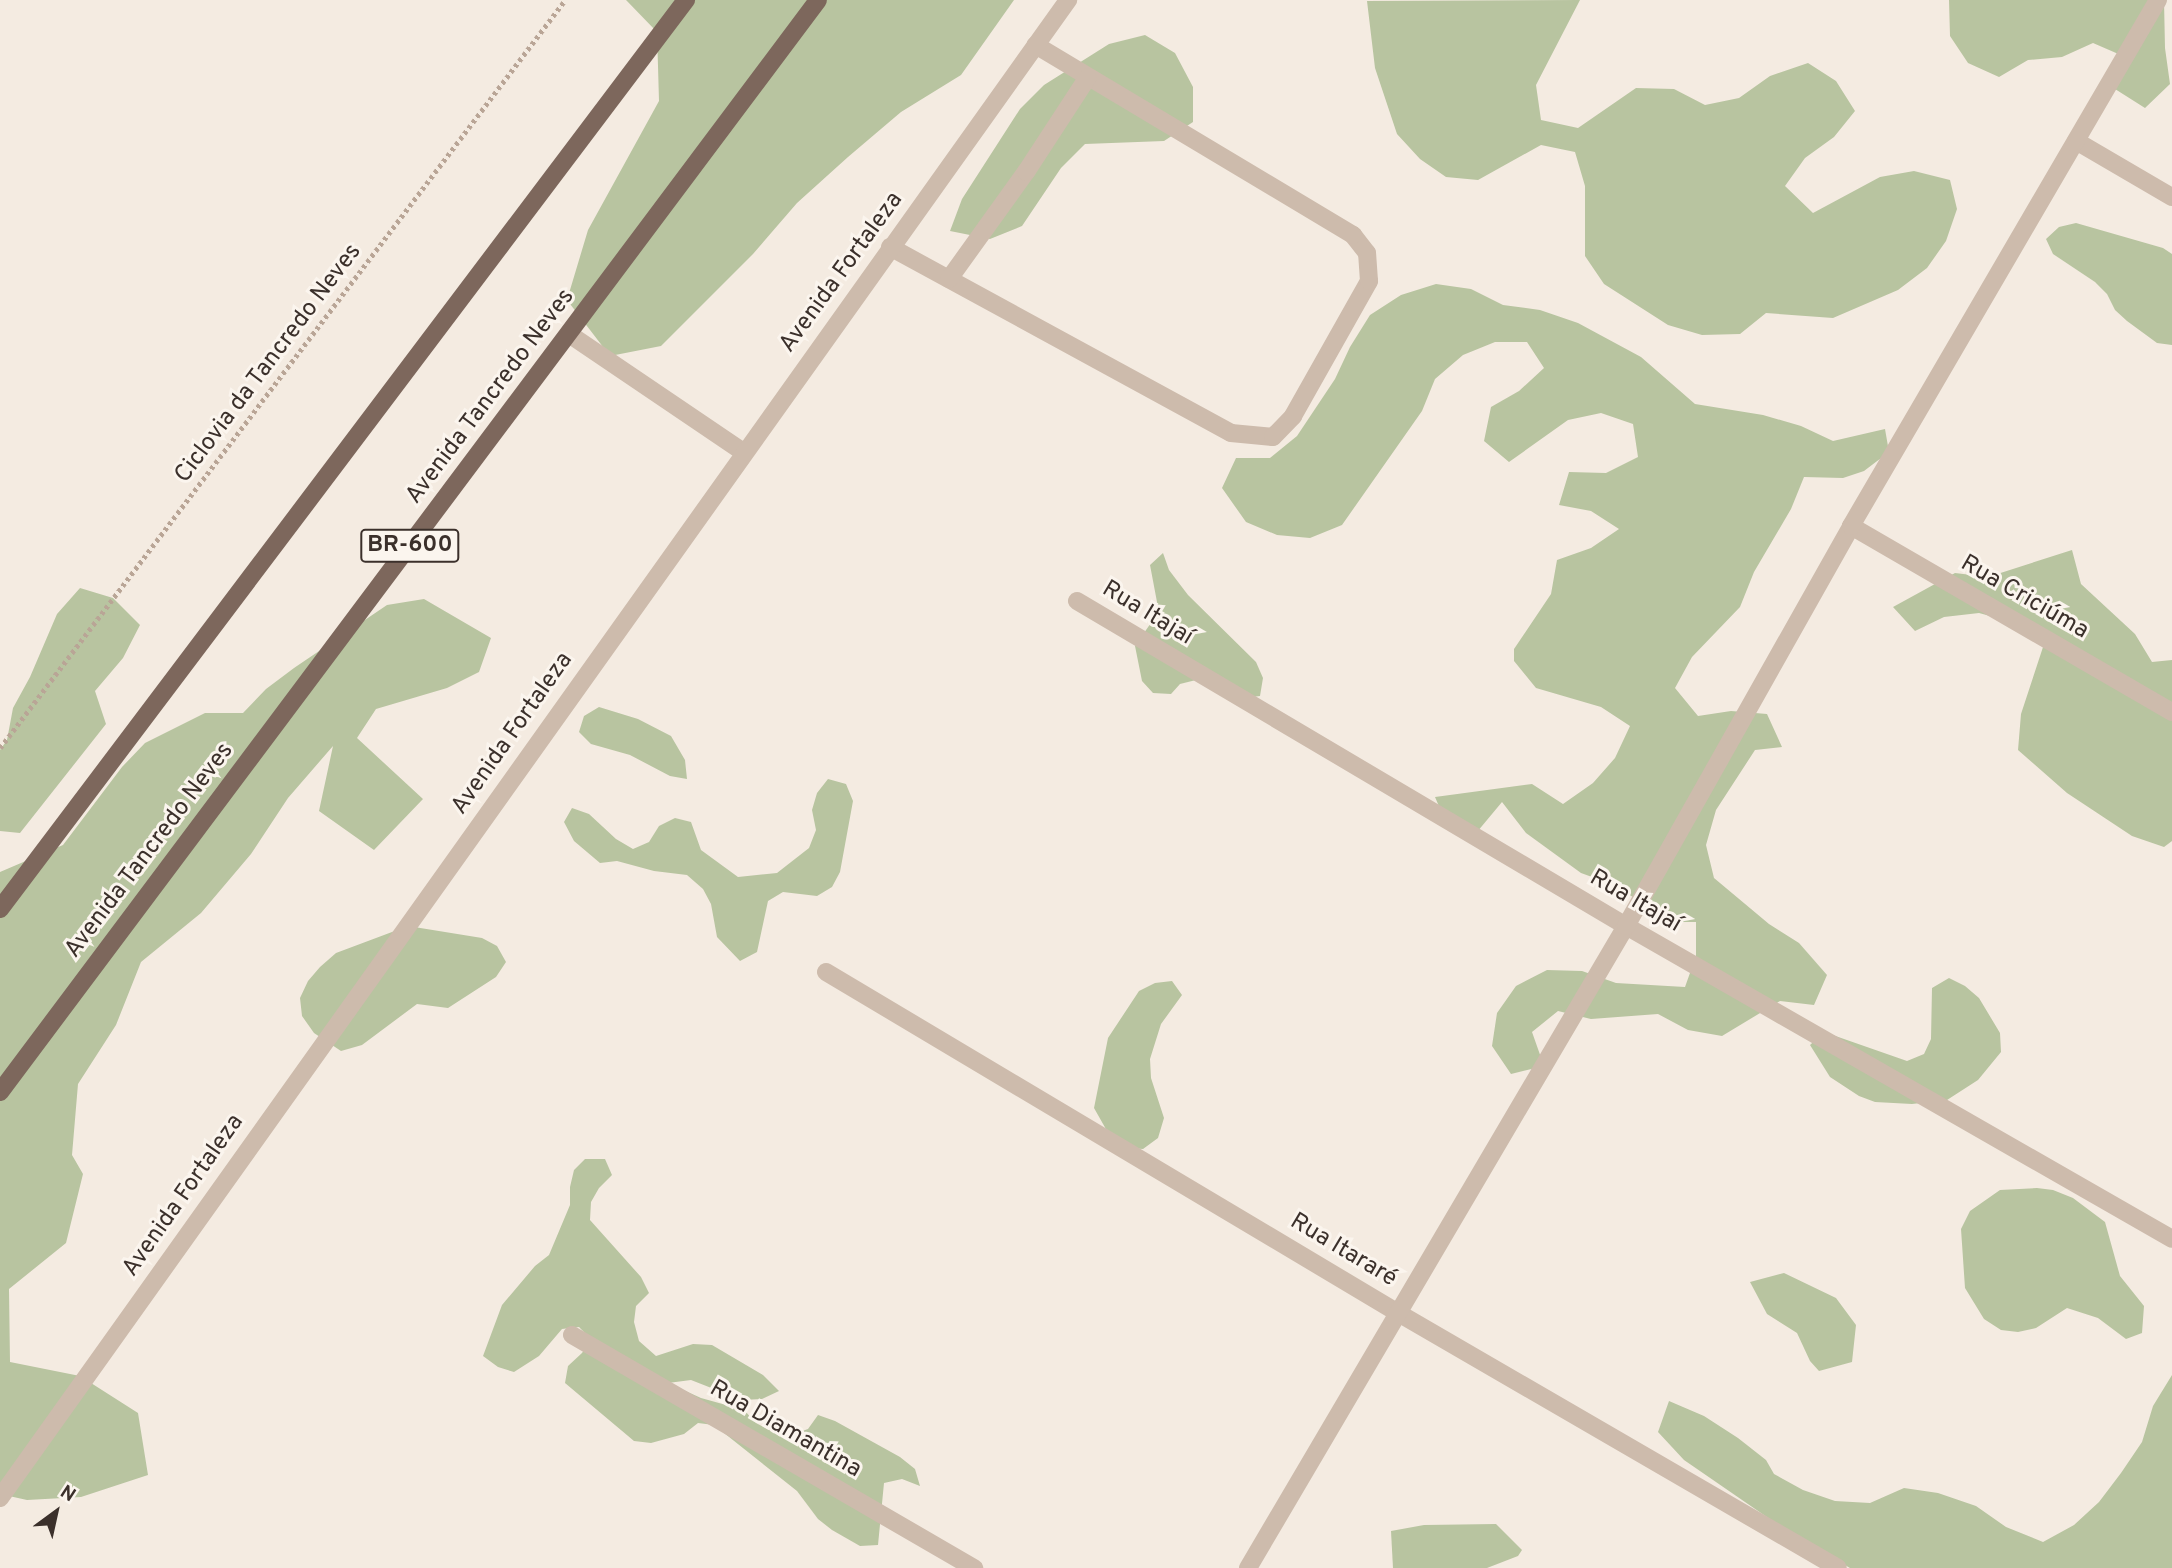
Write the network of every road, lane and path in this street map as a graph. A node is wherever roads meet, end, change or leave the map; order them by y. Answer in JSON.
{"nodes":[{"id":1,"x":565,"y":0,"type":"edge"},
{"id":2,"x":686,"y":0,"type":"edge"},
{"id":3,"x":818,"y":0,"type":"edge"},
{"id":4,"x":1068,"y":0,"type":"edge"},
{"id":5,"x":2158,"y":0,"type":"edge"},
{"id":6,"x":1035,"y":45,"type":"junction"},
{"id":7,"x":1088,"y":77,"type":"junction"},
{"id":8,"x":2076,"y":141,"type":"junction"},
{"id":9,"x":2172,"y":197,"type":"edge"},
{"id":10,"x":890,"y":247,"type":"junction"},
{"id":11,"x":949,"y":279,"type":"junction"},
{"id":12,"x":569,"y":334,"type":"junction"},
{"id":13,"x":743,"y":452,"type":"junction"},
{"id":14,"x":1851,"y":526,"type":"junction"},
{"id":15,"x":1077,"y":601,"type":"dead end"},
{"id":16,"x":2172,"y":712,"type":"edge"},
{"id":17,"x":0,"y":748,"type":"edge"},
{"id":18,"x":0,"y":909,"type":"edge"},
{"id":19,"x":1626,"y":926,"type":"junction"},
{"id":20,"x":826,"y":972,"type":"dead end"},
{"id":21,"x":0,"y":1092,"type":"edge"},
{"id":22,"x":2172,"y":1239,"type":"edge"},
{"id":23,"x":1400,"y":1314,"type":"junction"},
{"id":24,"x":572,"y":1335,"type":"dead end"},
{"id":25,"x":0,"y":1498,"type":"edge"},
{"id":26,"x":974,"y":1568,"type":"edge"},
{"id":27,"x":1248,"y":1568,"type":"edge"},
{"id":28,"x":1838,"y":1568,"type":"edge"}],
"edges":[{"from":1,"to":17,"type":"path","name":"Ciclovia da Tancredo Neves"},
{"from":2,"to":18,"type":"main road"},
{"from":3,"to":12,"type":"main road","name":"Avenida Tancredo Neves","number":"BR-600"},
{"from":4,"to":6,"type":"street","name":"Avenida Fortaleza"},
{"from":5,"to":8,"type":"street"},
{"from":6,"to":7,"type":"street"},
{"from":6,"to":10,"type":"street","name":"Avenida Fortaleza"},
{"from":7,"to":11,"type":"street"},
{"from":7,"to":11,"type":"street"},
{"from":8,"to":9,"type":"street"},
{"from":8,"to":14,"type":"street"},
{"from":10,"to":11,"type":"street"},
{"from":10,"to":13,"type":"street","name":"Avenida Fortaleza"},
{"from":12,"to":13,"type":"street"},
{"from":12,"to":21,"type":"main road","name":"Avenida Tancredo Neves","number":"BR-600"},
{"from":13,"to":25,"type":"street","name":"Avenida Fortaleza"},
{"from":14,"to":16,"type":"street","name":"Rua Criciúma"},
{"from":14,"to":19,"type":"street"},
{"from":15,"to":19,"type":"street","name":"Rua Itajaí"},
{"from":19,"to":22,"type":"street","name":"Rua Itajaí"},
{"from":19,"to":23,"type":"street"},
{"from":20,"to":23,"type":"street","name":"Rua Itararé"},
{"from":23,"to":27,"type":"street"},
{"from":23,"to":28,"type":"street","name":"Rua Itararé"},
{"from":24,"to":26,"type":"street","name":"Rua Diamantina"}]}
